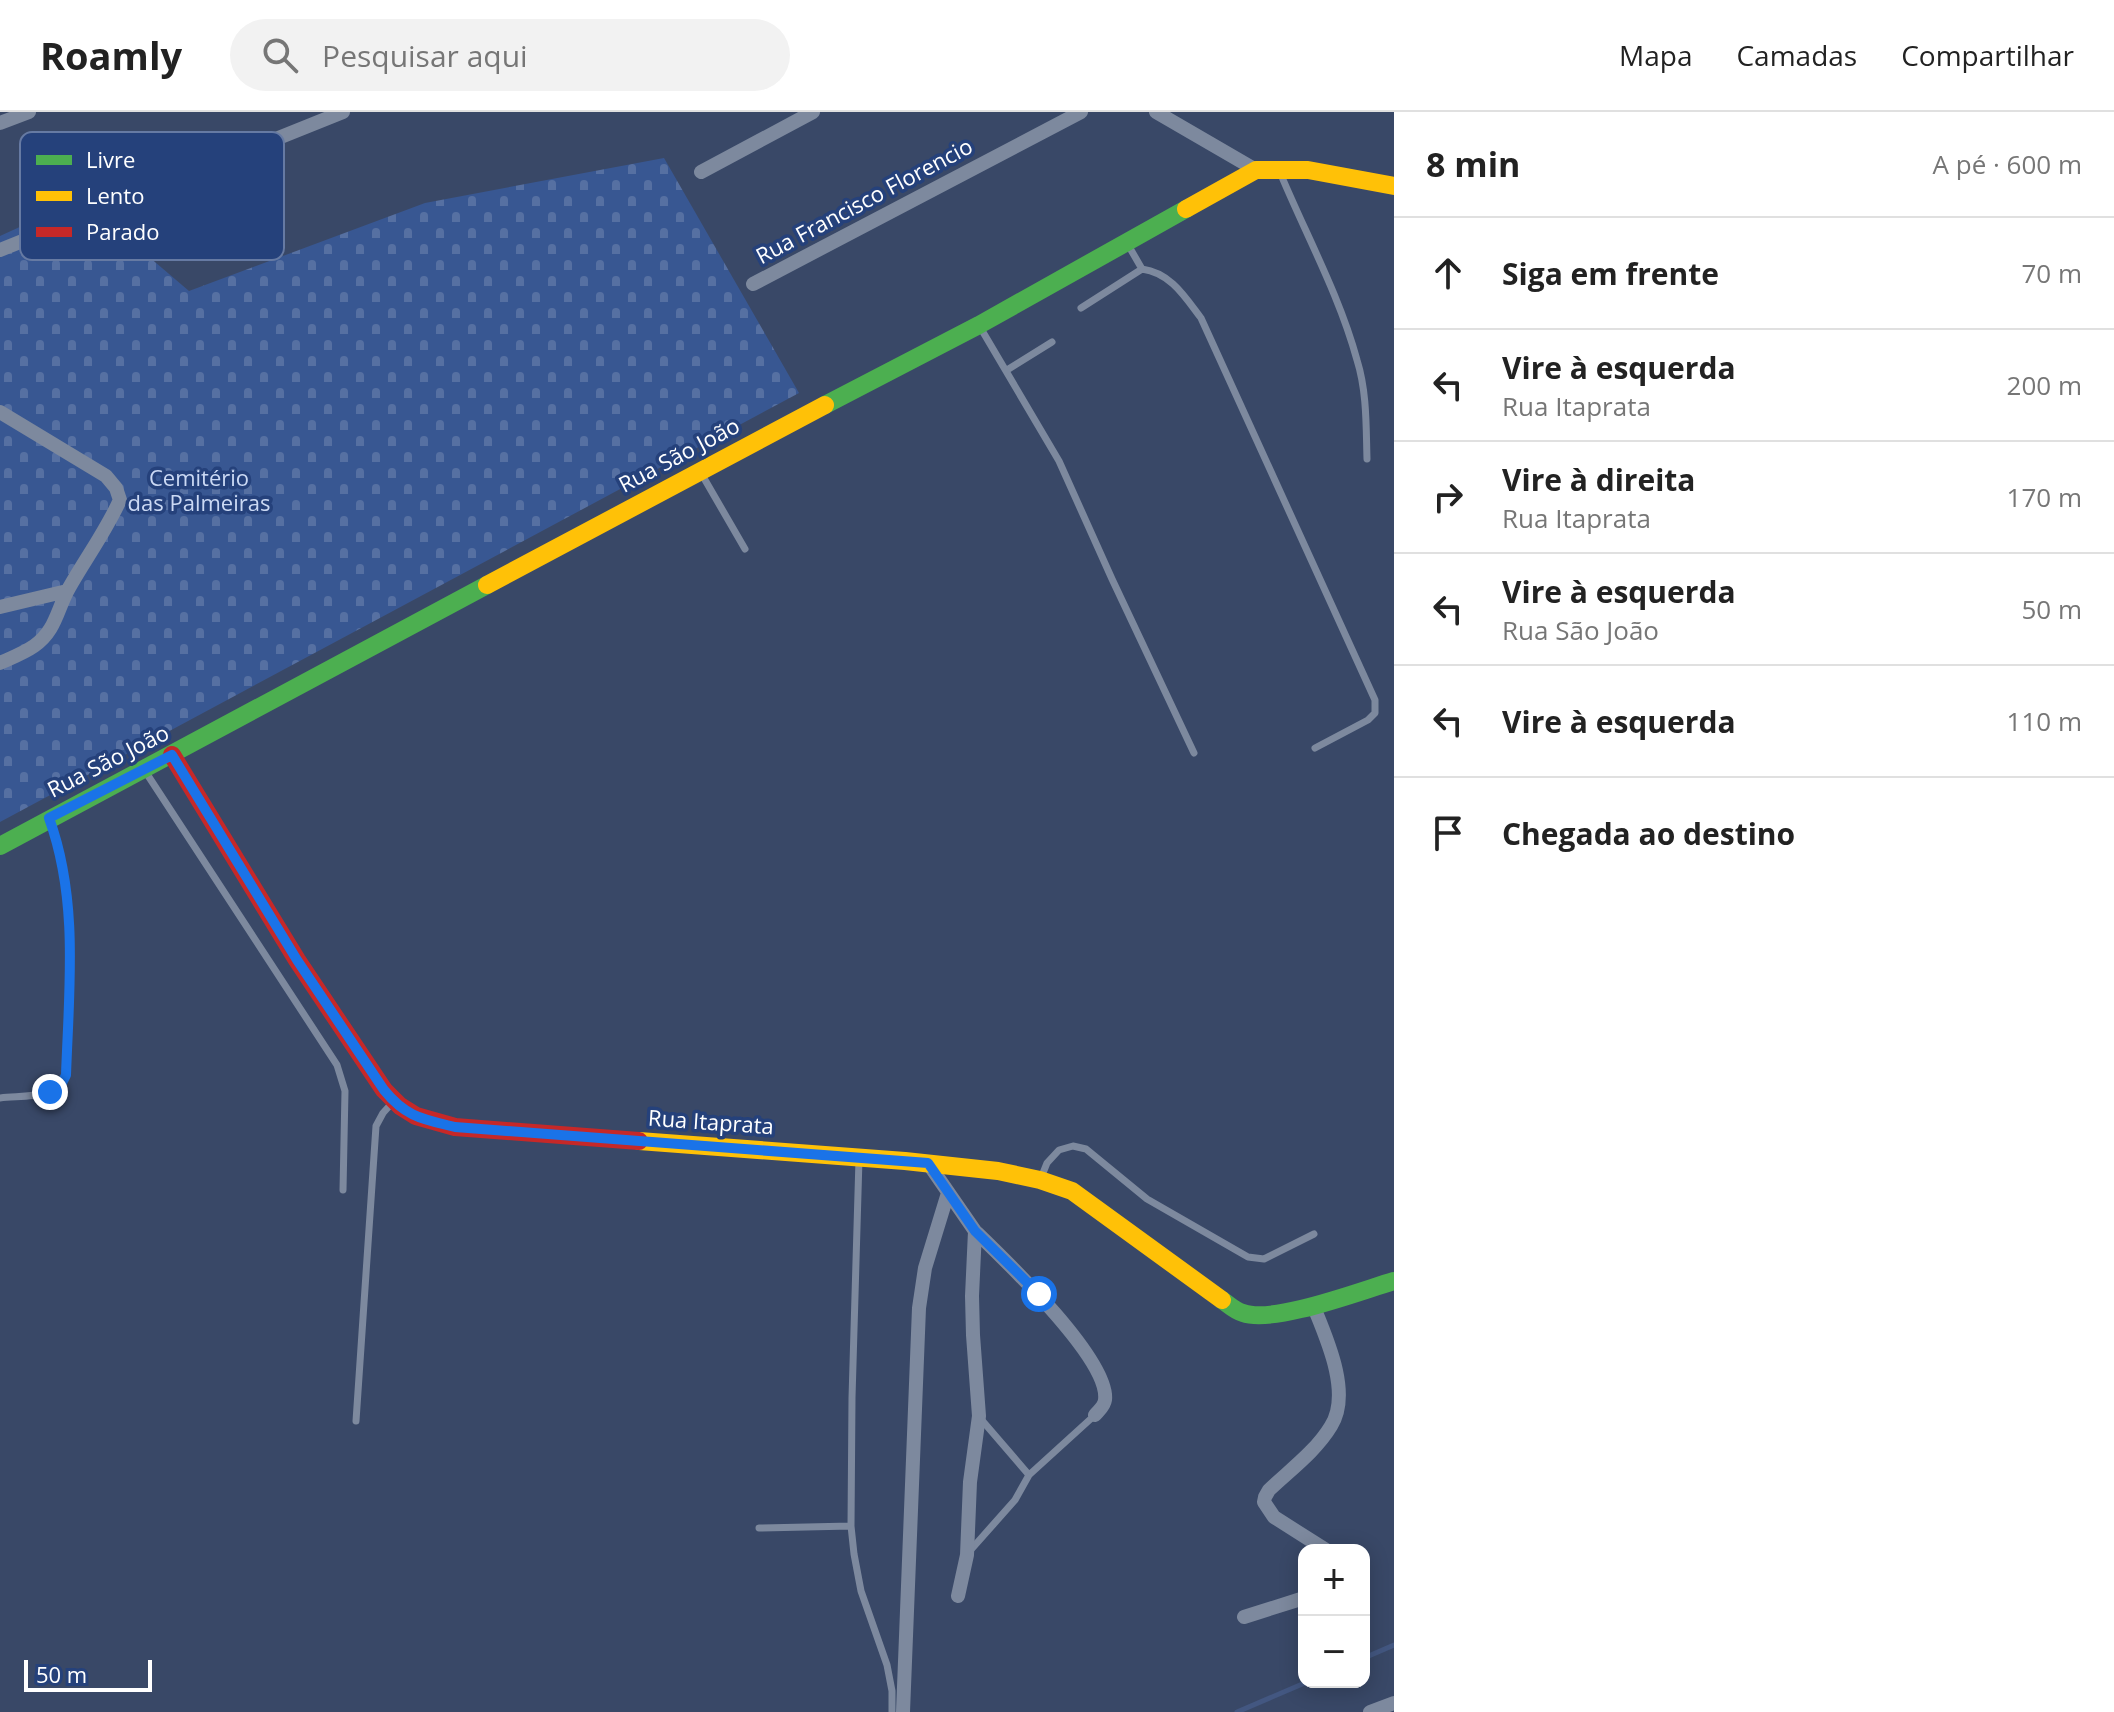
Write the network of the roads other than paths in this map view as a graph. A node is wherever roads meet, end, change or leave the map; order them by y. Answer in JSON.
{"nodes":[{"id":1,"x":29,"y":112,"type":"edge"},
{"id":2,"x":343,"y":112,"type":"edge"},
{"id":3,"x":813,"y":112,"type":"edge"},
{"id":4,"x":1081,"y":112,"type":"edge"},
{"id":5,"x":1156,"y":112,"type":"edge"},
{"id":6,"x":0,"y":123,"type":"edge"},
{"id":7,"x":284,"y":136,"type":"edge"},
{"id":8,"x":1278,"y":168,"type":"junction"},
{"id":9,"x":1256,"y":170,"type":"junction"},
{"id":10,"x":701,"y":172,"type":"dead end"},
{"id":11,"x":1394,"y":186,"type":"edge"},
{"id":12,"x":20,"y":242,"type":"edge"},
{"id":13,"x":1127,"y":243,"type":"junction"},
{"id":14,"x":0,"y":250,"type":"edge"},
{"id":15,"x":1142,"y":269,"type":"junction"},
{"id":16,"x":753,"y":284,"type":"dead end"},
{"id":17,"x":1081,"y":308,"type":"dead end"},
{"id":18,"x":979,"y":325,"type":"junction"},
{"id":19,"x":1052,"y":342,"type":"dead end"},
{"id":20,"x":1007,"y":370,"type":"junction"},
{"id":21,"x":0,"y":412,"type":"edge"},
{"id":22,"x":1367,"y":459,"type":"dead end"},
{"id":23,"x":700,"y":471,"type":"junction"},
{"id":24,"x":745,"y":549,"type":"dead end"},
{"id":25,"x":67,"y":591,"type":"junction"},
{"id":26,"x":0,"y":607,"type":"edge"},
{"id":27,"x":0,"y":663,"type":"edge"},
{"id":28,"x":1315,"y":748,"type":"dead end"},
{"id":29,"x":1194,"y":753,"type":"dead end"},
{"id":30,"x":172,"y":755,"type":"junction"},
{"id":31,"x":144,"y":770,"type":"junction"},
{"id":32,"x":49,"y":818,"type":"junction"},
{"id":33,"x":0,"y":846,"type":"edge"},
{"id":34,"x":0,"y":1098,"type":"edge"},
{"id":35,"x":393,"y":1101,"type":"junction"},
{"id":36,"x":859,"y":1157,"type":"junction"},
{"id":37,"x":928,"y":1163,"type":"junction"},
{"id":38,"x":1040,"y":1180,"type":"junction"},
{"id":39,"x":343,"y":1190,"type":"dead end"},
{"id":40,"x":948,"y":1193,"type":"junction"},
{"id":41,"x":975,"y":1231,"type":"junction"},
{"id":42,"x":1314,"y":1234,"type":"dead end"},
{"id":43,"x":1394,"y":1281,"type":"edge"},
{"id":44,"x":1313,"y":1305,"type":"junction"},
{"id":45,"x":1095,"y":1415,"type":"joint"},
{"id":46,"x":979,"y":1416,"type":"junction"},
{"id":47,"x":356,"y":1421,"type":"dead end"},
{"id":48,"x":1029,"y":1475,"type":"junction"},
{"id":49,"x":851,"y":1526,"type":"junction"},
{"id":50,"x":759,"y":1528,"type":"dead end"},
{"id":51,"x":1317,"y":1544,"type":"edge"},
{"id":52,"x":967,"y":1555,"type":"junction"},
{"id":53,"x":958,"y":1596,"type":"dead end"},
{"id":54,"x":1298,"y":1600,"type":"edge"},
{"id":55,"x":1244,"y":1617,"type":"dead end"},
{"id":56,"x":1394,"y":1703,"type":"edge"},
{"id":57,"x":892,"y":1712,"type":"edge"},
{"id":58,"x":903,"y":1712,"type":"edge"},
{"id":59,"x":1370,"y":1712,"type":"edge"}],
"edges":[{"from":1,"to":6,"type":"street"},
{"from":2,"to":7,"type":"street"},
{"from":3,"to":10,"type":"street"},
{"from":4,"to":16,"type":"street","name":"Rua Francisco Florencio"},
{"from":5,"to":9,"type":"street"},
{"from":8,"to":9,"type":"street","name":"Rua São João"},
{"from":8,"to":11,"type":"street","name":"Rua São João"},
{"from":8,"to":22,"type":"lane"},
{"from":9,"to":13,"type":"street","name":"Rua São João"},
{"from":12,"to":14,"type":"street"},
{"from":13,"to":15,"type":"lane"},
{"from":13,"to":18,"type":"street","name":"Rua São João"},
{"from":15,"to":17,"type":"lane"},
{"from":15,"to":28,"type":"lane"},
{"from":18,"to":20,"type":"lane"},
{"from":18,"to":23,"type":"street","name":"Rua São João"},
{"from":19,"to":20,"type":"lane"},
{"from":20,"to":29,"type":"lane"},
{"from":21,"to":25,"type":"street"},
{"from":23,"to":24,"type":"lane"},
{"from":23,"to":30,"type":"street","name":"Rua São João"},
{"from":25,"to":26,"type":"street"},
{"from":25,"to":27,"type":"street"},
{"from":30,"to":31,"type":"street","name":"Rua São João"},
{"from":30,"to":35,"type":"street","name":"Rua Itaprata"},
{"from":31,"to":32,"type":"street","name":"Rua São João"},
{"from":31,"to":39,"type":"lane"},
{"from":32,"to":33,"type":"street","name":"Rua São João"},
{"from":32,"to":34,"type":"lane"},
{"from":35,"to":36,"type":"street","name":"Rua Itaprata"},
{"from":35,"to":47,"type":"lane"},
{"from":36,"to":37,"type":"street","name":"Rua Itaprata"},
{"from":36,"to":49,"type":"lane"},
{"from":37,"to":38,"type":"street","name":"Rua Itaprata"},
{"from":37,"to":40,"type":"street"},
{"from":38,"to":42,"type":"lane"},
{"from":38,"to":44,"type":"street","name":"Rua Itaprata"},
{"from":40,"to":41,"type":"street"},
{"from":40,"to":58,"type":"street"},
{"from":41,"to":45,"type":"street"},
{"from":41,"to":46,"type":"street"},
{"from":43,"to":44,"type":"street","name":"Rua Itaprata"},
{"from":44,"to":51,"type":"street"},
{"from":45,"to":48,"type":"lane"},
{"from":46,"to":48,"type":"lane"},
{"from":46,"to":52,"type":"street"},
{"from":48,"to":52,"type":"lane"},
{"from":49,"to":50,"type":"lane"},
{"from":49,"to":57,"type":"lane"},
{"from":52,"to":53,"type":"street"},
{"from":54,"to":55,"type":"street"},
{"from":56,"to":59,"type":"street"}]}
